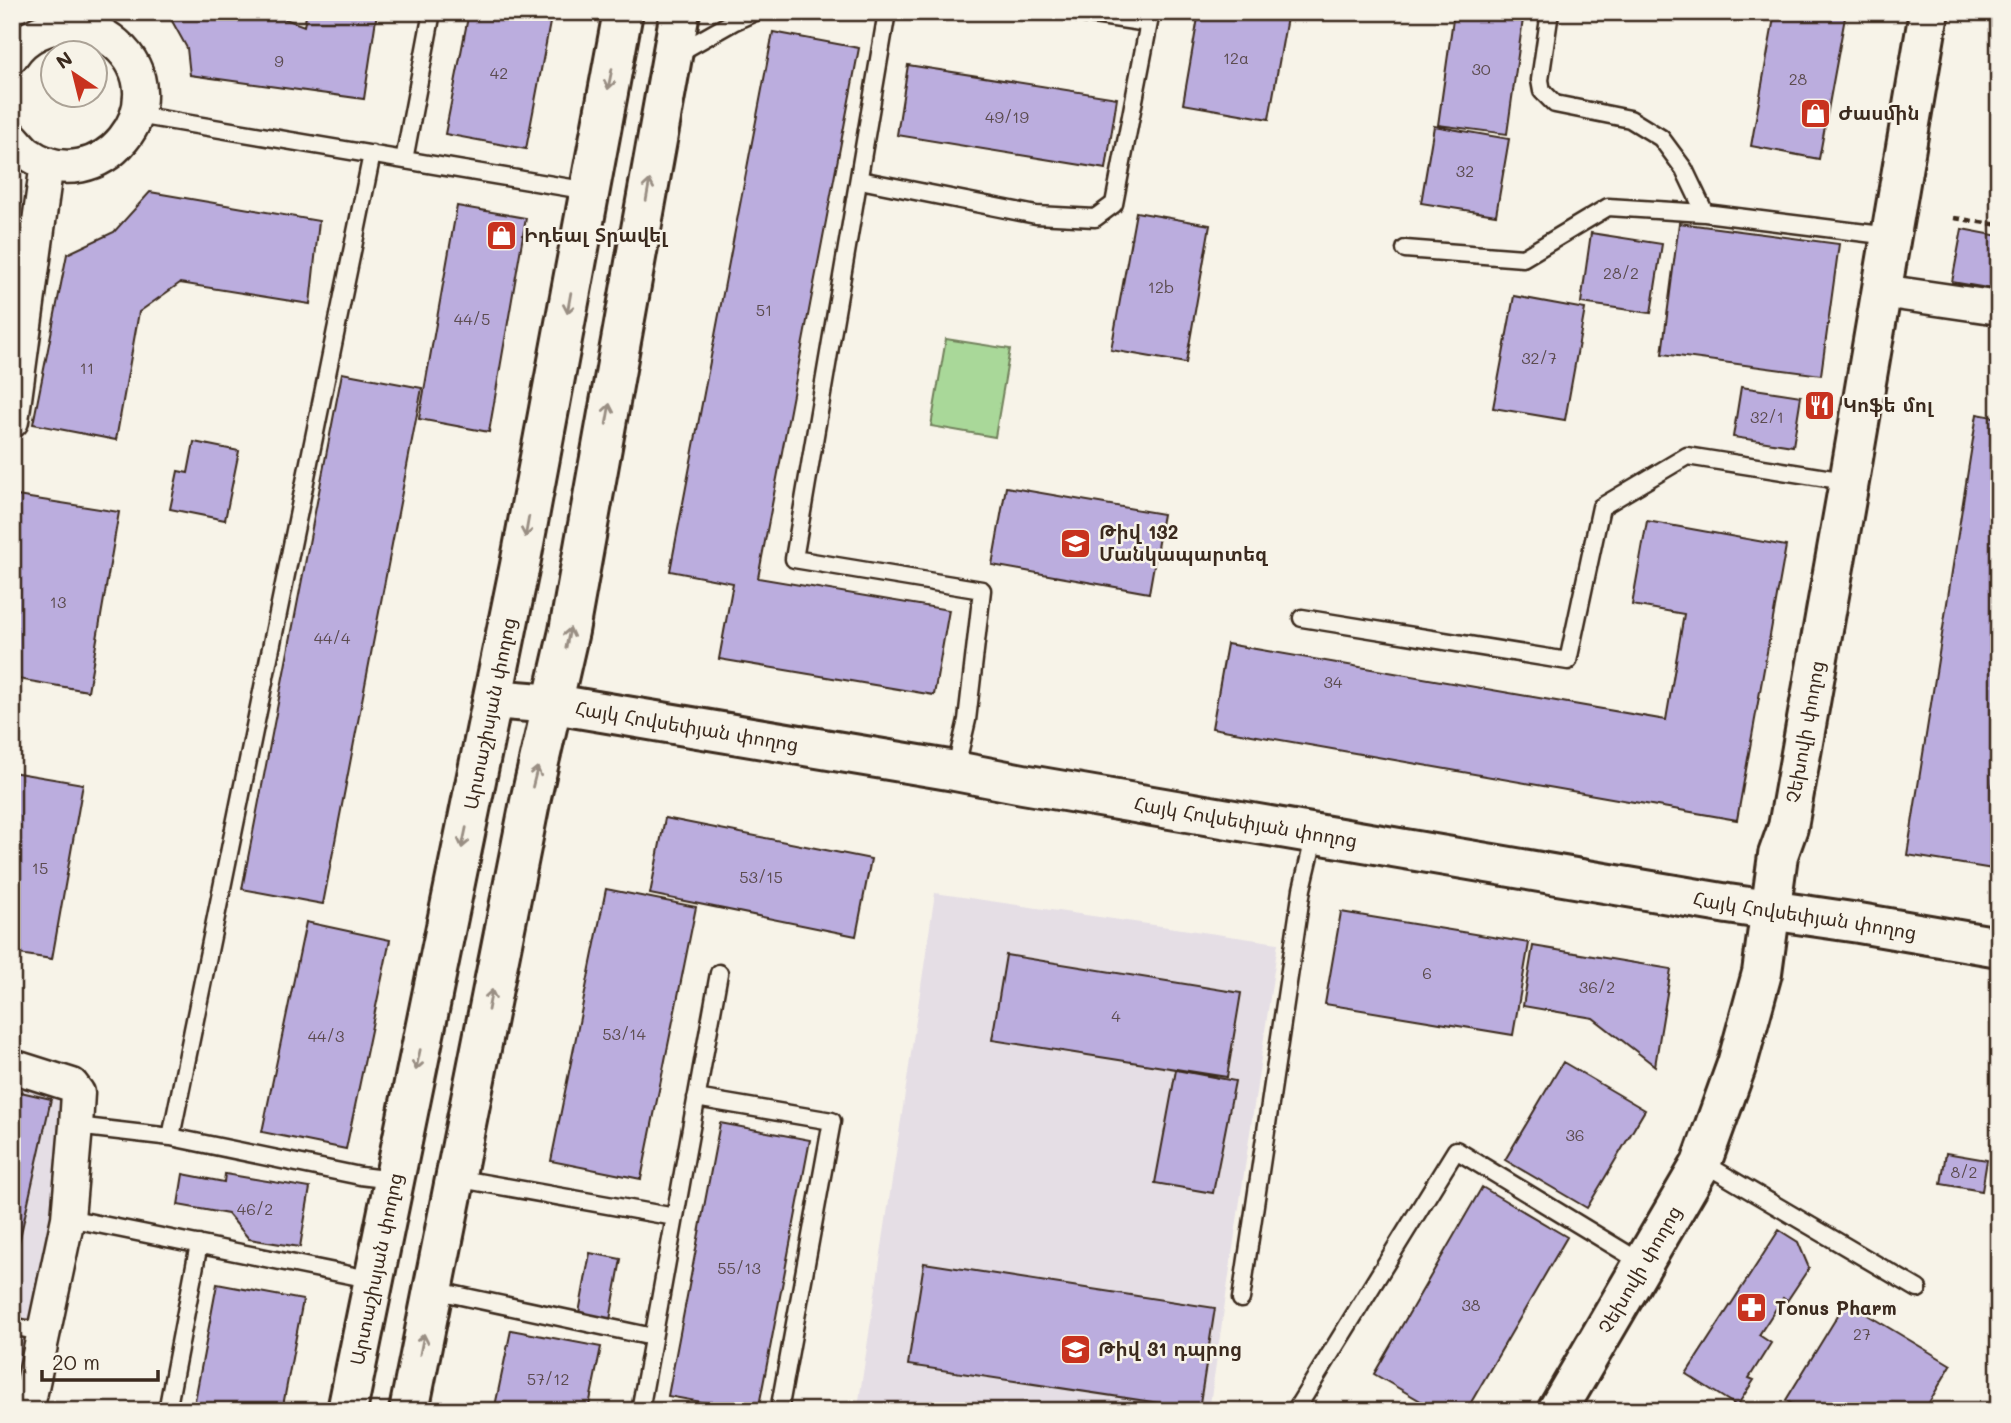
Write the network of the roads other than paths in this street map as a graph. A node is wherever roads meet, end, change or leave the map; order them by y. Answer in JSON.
{"nodes":[{"id":1,"x":432,"y":12,"type":"edge"},
{"id":2,"x":623,"y":12,"type":"edge"},
{"id":3,"x":680,"y":12,"type":"edge"},
{"id":4,"x":755,"y":12,"type":"edge"},
{"id":5,"x":887,"y":12,"type":"edge"},
{"id":6,"x":1073,"y":12,"type":"edge"},
{"id":7,"x":1550,"y":12,"type":"edge"},
{"id":8,"x":1929,"y":12,"type":"edge"},
{"id":9,"x":1943,"y":12,"type":"edge"},
{"id":10,"x":1150,"y":18,"type":"edge"},
{"id":11,"x":33,"y":23,"type":"edge"},
{"id":12,"x":12,"y":55,"type":"edge"},
{"id":13,"x":672,"y":56,"type":"junction"},
{"id":14,"x":138,"y":115,"type":"junction"},
{"id":15,"x":12,"y":137,"type":"edge"},
{"id":16,"x":372,"y":155,"type":"junction"},
{"id":17,"x":404,"y":160,"type":"junction"},
{"id":18,"x":47,"y":163,"type":"junction"},
{"id":19,"x":860,"y":180,"type":"junction"},
{"id":20,"x":589,"y":191,"type":"junction"},
{"id":21,"x":1705,"y":213,"type":"junction"},
{"id":22,"x":1898,"y":236,"type":"junction"},
{"id":23,"x":1405,"y":249,"type":"dead end"},
{"id":24,"x":1888,"y":292,"type":"junction"},
{"id":25,"x":1999,"y":308,"type":"edge"},
{"id":26,"x":12,"y":421,"type":"edge"},
{"id":27,"x":1855,"y":483,"type":"junction"},
{"id":28,"x":1302,"y":618,"type":"dead end"},
{"id":29,"x":493,"y":699,"type":"junction"},
{"id":30,"x":554,"y":704,"type":"junction"},
{"id":31,"x":955,"y":771,"type":"junction"},
{"id":32,"x":1315,"y":834,"type":"junction"},
{"id":33,"x":1781,"y":913,"type":"junction"},
{"id":34,"x":1999,"y":947,"type":"edge"},
{"id":35,"x":719,"y":972,"type":"dead end"},
{"id":36,"x":12,"y":1066,"type":"edge"},
{"id":37,"x":696,"y":1098,"type":"junction"},
{"id":38,"x":76,"y":1126,"type":"junction"},
{"id":39,"x":171,"y":1137,"type":"junction"},
{"id":40,"x":1717,"y":1171,"type":"junction"},
{"id":41,"x":455,"y":1178,"type":"junction"},
{"id":42,"x":393,"y":1181,"type":"junction"},
{"id":43,"x":675,"y":1217,"type":"junction"},
{"id":44,"x":68,"y":1218,"type":"junction"},
{"id":45,"x":199,"y":1244,"type":"junction"},
{"id":46,"x":1651,"y":1268,"type":"junction"},
{"id":47,"x":374,"y":1280,"type":"junction"},
{"id":48,"x":1918,"y":1289,"type":"dead end"},
{"id":49,"x":433,"y":1290,"type":"junction"},
{"id":50,"x":1241,"y":1298,"type":"dead end"},
{"id":51,"x":12,"y":1326,"type":"edge"},
{"id":52,"x":45,"y":1333,"type":"junction"},
{"id":53,"x":653,"y":1337,"type":"junction"},
{"id":54,"x":27,"y":1411,"type":"edge"},
{"id":55,"x":167,"y":1411,"type":"edge"},
{"id":56,"x":347,"y":1411,"type":"edge"},
{"id":57,"x":409,"y":1411,"type":"edge"},
{"id":58,"x":640,"y":1411,"type":"edge"},
{"id":59,"x":779,"y":1411,"type":"edge"},
{"id":60,"x":1295,"y":1411,"type":"edge"},
{"id":61,"x":1557,"y":1411,"type":"edge"},
{"id":62,"x":1575,"y":1411,"type":"edge"}],
"edges":[{"from":1,"to":17,"type":"lane"},
{"from":2,"to":20,"type":"street","name":"Արտաշիսյան փողոց","one_way":true},
{"from":3,"to":13,"type":"street"},
{"from":4,"to":13,"type":"lane"},
{"from":5,"to":19,"type":"lane"},
{"from":6,"to":10,"type":"lane"},
{"from":7,"to":21,"type":"lane"},
{"from":8,"to":22,"type":"street","name":"Չեխովի փողոց"},
{"from":9,"to":22,"type":"street","name":"Չեխովի փողոց"},
{"from":10,"to":19,"type":"lane"},
{"from":11,"to":12,"type":"street"},
{"from":11,"to":14,"type":"street"},
{"from":30,"to":13,"type":"street","one_way":true},
{"from":14,"to":16,"type":"lane"},
{"from":14,"to":18,"type":"street"},
{"from":15,"to":18,"type":"street"},
{"from":16,"to":17,"type":"lane"},
{"from":16,"to":39,"type":"lane"},
{"from":17,"to":20,"type":"lane"},
{"from":18,"to":26,"type":"street"},
{"from":19,"to":31,"type":"lane"},
{"from":20,"to":29,"type":"street","name":"Արտաշիսյան փողոց","one_way":true},
{"from":21,"to":22,"type":"lane"},
{"from":21,"to":23,"type":"lane"},
{"from":22,"to":24,"type":"street","name":"Չեխովի փողոց"},
{"from":24,"to":25,"type":"street"},
{"from":24,"to":27,"type":"street","name":"Չեխովի փողոց"},
{"from":27,"to":28,"type":"lane"},
{"from":27,"to":33,"type":"street","name":"Չեխովի փողոց"},
{"from":29,"to":30,"type":"street","name":"Հայկ Հովսեփյան փողոց"},
{"from":29,"to":42,"type":"street","name":"Արտաշիսյան փողոց","one_way":true},
{"from":30,"to":31,"type":"street","name":"Հայկ Հովսեփյան փողոց"},
{"from":41,"to":30,"type":"street","one_way":true},
{"from":31,"to":32,"type":"street","name":"Հայկ Հովսեփյան փողոց"},
{"from":32,"to":33,"type":"street","name":"Հայկ Հովսեփյան փողոց"},
{"from":32,"to":50,"type":"lane"},
{"from":33,"to":34,"type":"street","name":"Հայկ Հովսեփյան փողոց"},
{"from":33,"to":40,"type":"street","name":"Չեխովի փողոց"},
{"from":33,"to":46,"type":"street","name":"Չեխովի փողոց"},
{"from":35,"to":37,"type":"lane"},
{"from":36,"to":38,"type":"street"},
{"from":37,"to":43,"type":"lane"},
{"from":37,"to":59,"type":"lane"},
{"from":38,"to":39,"type":"lane"},
{"from":38,"to":44,"type":"street"},
{"from":39,"to":42,"type":"lane"},
{"from":40,"to":46,"type":"street","name":"Չեխովի փողոց"},
{"from":40,"to":48,"type":"lane"},
{"from":41,"to":43,"type":"lane"},
{"from":41,"to":49,"type":"street"},
{"from":42,"to":47,"type":"street","name":"Արտաշիսյան փողոց"},
{"from":43,"to":53,"type":"lane"},
{"from":44,"to":45,"type":"lane"},
{"from":44,"to":52,"type":"street"},
{"from":45,"to":47,"type":"lane"},
{"from":45,"to":55,"type":"lane"},
{"from":46,"to":60,"type":"lane"},
{"from":46,"to":61,"type":"street","name":"Չեխովի փողոց"},
{"from":46,"to":62,"type":"street","name":"Չեխովի փողոց"},
{"from":47,"to":56,"type":"street","name":"Արտաշիսյան փողոց"},
{"from":49,"to":53,"type":"lane"},
{"from":57,"to":49,"type":"street","one_way":true},
{"from":51,"to":52,"type":"lane"},
{"from":52,"to":54,"type":"street"},
{"from":53,"to":58,"type":"lane"}]}
